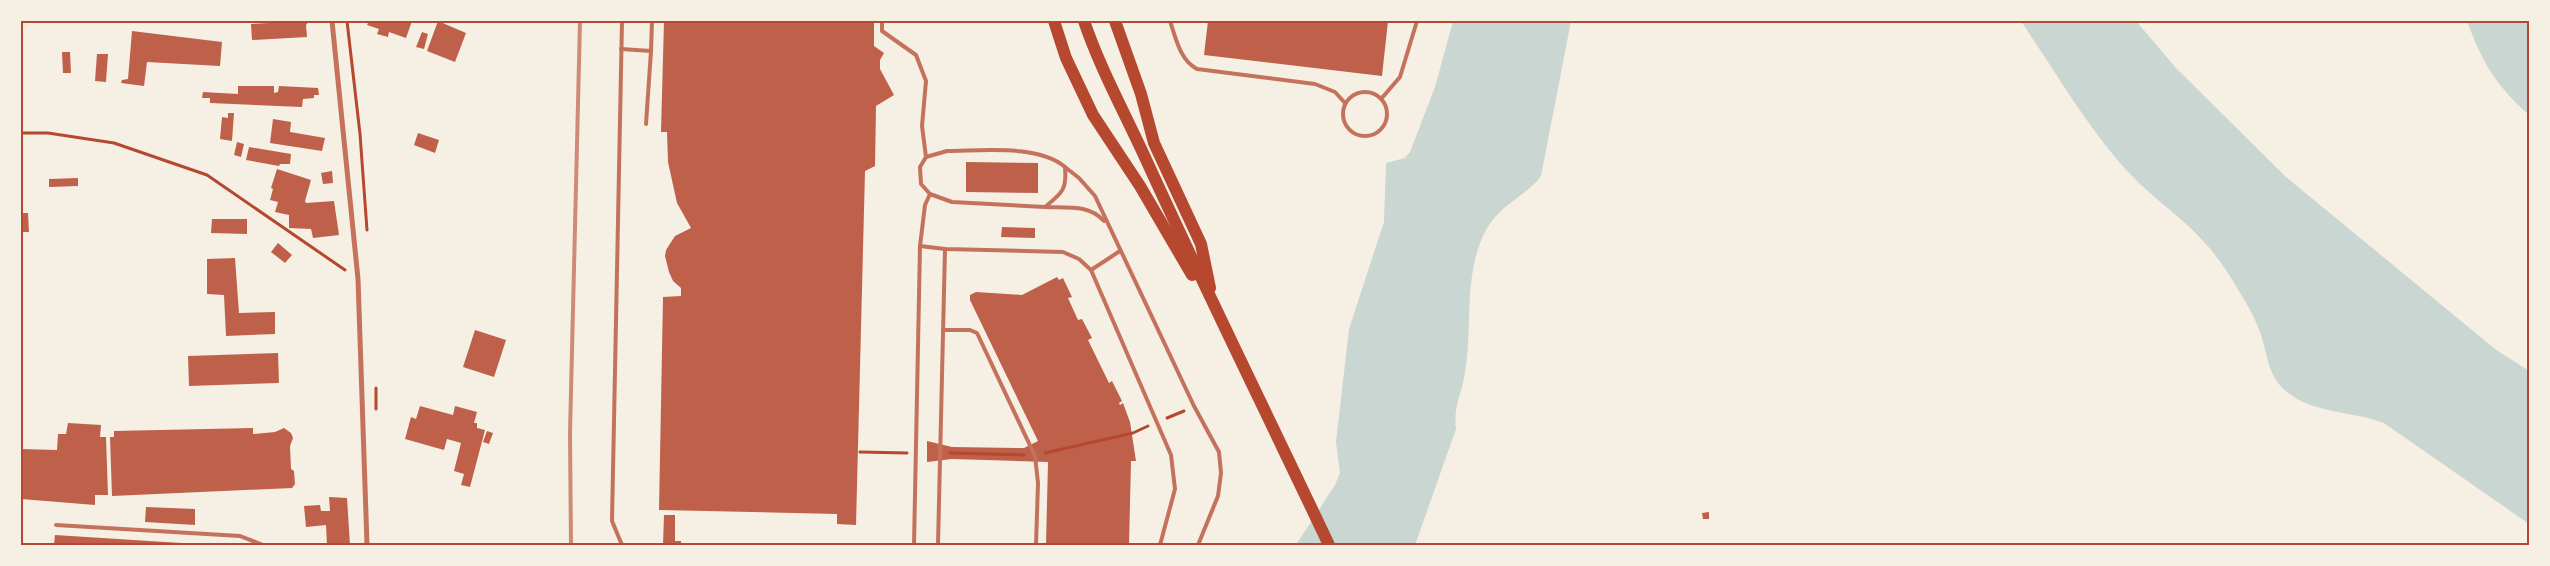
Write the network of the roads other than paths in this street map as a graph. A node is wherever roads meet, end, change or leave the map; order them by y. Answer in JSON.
{"nodes":[{"id":1,"x":332,"y":21,"type":"edge"},
{"id":2,"x":622,"y":21,"type":"edge"},
{"id":3,"x":652,"y":21,"type":"edge"},
{"id":4,"x":882,"y":21,"type":"edge"},
{"id":5,"x":1054,"y":21,"type":"edge"},
{"id":6,"x":1084,"y":21,"type":"edge"},
{"id":7,"x":1115,"y":21,"type":"edge"},
{"id":8,"x":1170,"y":21,"type":"edge"},
{"id":9,"x":1417,"y":21,"type":"edge"},
{"id":10,"x":621,"y":50,"type":"junction"},
{"id":11,"x":651,"y":51,"type":"junction"},
{"id":12,"x":1381,"y":99,"type":"junction"},
{"id":13,"x":1345,"y":103,"type":"junction"},
{"id":14,"x":646,"y":124,"type":"dead end"},
{"id":15,"x":926,"y":157,"type":"junction"},
{"id":16,"x":1065,"y":167,"type":"junction"},
{"id":17,"x":930,"y":194,"type":"junction"},
{"id":18,"x":1045,"y":207,"type":"junction"},
{"id":19,"x":1108,"y":224,"type":"junction"},
{"id":20,"x":920,"y":246,"type":"junction"},
{"id":21,"x":945,"y":249,"type":"junction"},
{"id":22,"x":1120,"y":251,"type":"junction"},
{"id":23,"x":1091,"y":270,"type":"junction"},
{"id":24,"x":1215,"y":310,"type":"junction"},
{"id":25,"x":943,"y":330,"type":"junction"},
{"id":26,"x":56,"y":525,"type":"dead end"},
{"id":27,"x":263,"y":545,"type":"edge"},
{"id":28,"x":367,"y":545,"type":"edge"},
{"id":29,"x":622,"y":545,"type":"edge"},
{"id":30,"x":914,"y":545,"type":"edge"},
{"id":31,"x":938,"y":545,"type":"edge"},
{"id":32,"x":1036,"y":545,"type":"edge"},
{"id":33,"x":1160,"y":545,"type":"edge"},
{"id":34,"x":1198,"y":545,"type":"edge"},
{"id":35,"x":1329,"y":545,"type":"edge"}],
"edges":[{"from":1,"to":28,"type":"street"},
{"from":2,"to":10,"type":"lane"},
{"from":3,"to":11,"type":"lane"},
{"from":4,"to":15,"type":"lane"},
{"from":5,"to":24,"type":"main road"},
{"from":6,"to":24,"type":"main road"},
{"from":7,"to":24,"type":"main road"},
{"from":8,"to":13,"type":"lane"},
{"from":9,"to":12,"type":"lane"},
{"from":10,"to":11,"type":"lane"},
{"from":10,"to":29,"type":"lane"},
{"from":11,"to":14,"type":"lane"},
{"from":12,"to":13,"type":"lane"},
{"from":12,"to":13,"type":"lane"},
{"from":15,"to":16,"type":"lane"},
{"from":15,"to":17,"type":"lane"},
{"from":16,"to":18,"type":"lane"},
{"from":16,"to":19,"type":"lane"},
{"from":17,"to":18,"type":"lane"},
{"from":17,"to":20,"type":"lane"},
{"from":18,"to":19,"type":"lane"},
{"from":19,"to":22,"type":"lane"},
{"from":20,"to":21,"type":"lane"},
{"from":20,"to":30,"type":"lane"},
{"from":21,"to":23,"type":"lane"},
{"from":21,"to":25,"type":"lane"},
{"from":22,"to":23,"type":"lane"},
{"from":22,"to":34,"type":"lane"},
{"from":23,"to":33,"type":"lane"},
{"from":24,"to":35,"type":"main road"},
{"from":25,"to":31,"type":"lane"},
{"from":25,"to":32,"type":"lane"},
{"from":26,"to":27,"type":"lane"}]}
